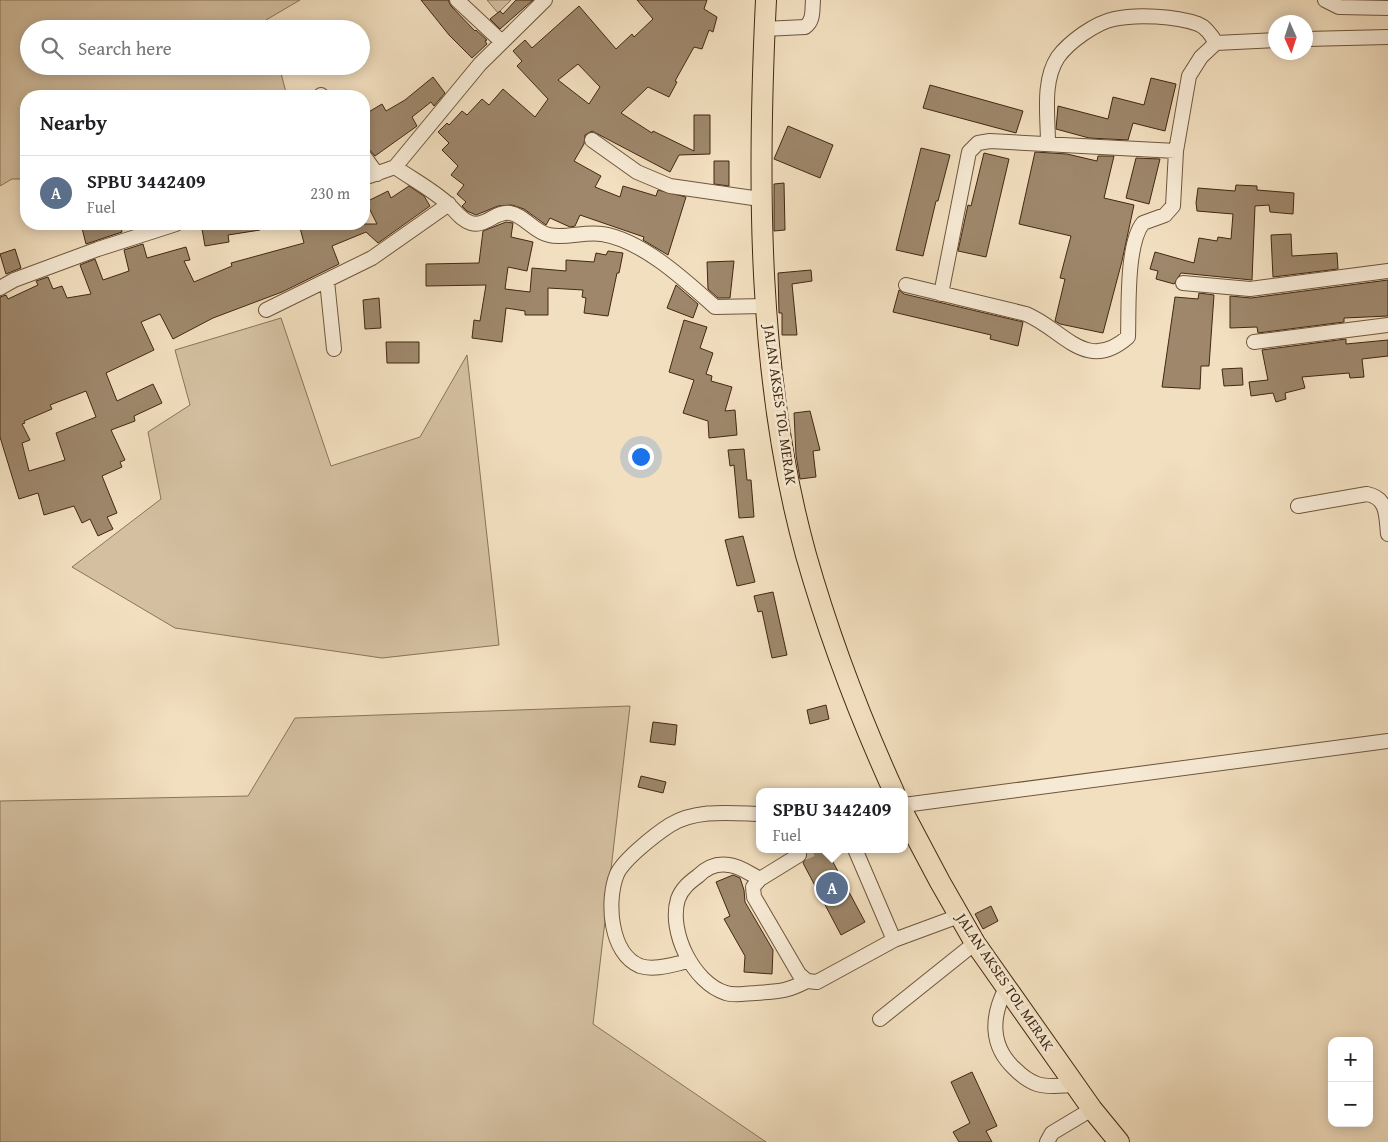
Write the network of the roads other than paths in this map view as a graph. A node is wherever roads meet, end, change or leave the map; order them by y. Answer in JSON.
{"nodes":[{"id":1,"x":457,"y":0,"type":"edge"},
{"id":2,"x":545,"y":0,"type":"edge"},
{"id":3,"x":766,"y":0,"type":"edge"},
{"id":4,"x":813,"y":0,"type":"edge"},
{"id":5,"x":1325,"y":0,"type":"edge"},
{"id":6,"x":1388,"y":8,"type":"edge"},
{"id":7,"x":764,"y":29,"type":"junction"},
{"id":8,"x":1388,"y":37,"type":"edge"},
{"id":9,"x":1313,"y":40,"type":"edge"},
{"id":10,"x":1268,"y":41,"type":"edge"},
{"id":11,"x":502,"y":42,"type":"junction"},
{"id":12,"x":1216,"y":44,"type":"junction"},
{"id":13,"x":592,"y":140,"type":"dead end"},
{"id":14,"x":1048,"y":144,"type":"junction"},
{"id":15,"x":1176,"y":151,"type":"junction"},
{"id":16,"x":395,"y":167,"type":"junction"},
{"id":17,"x":370,"y":176,"type":"edge"},
{"id":18,"x":760,"y":199,"type":"junction"},
{"id":19,"x":449,"y":204,"type":"junction"},
{"id":20,"x":157,"y":230,"type":"edge"},
{"id":21,"x":1388,"y":271,"type":"edge"},
{"id":22,"x":327,"y":281,"type":"junction"},
{"id":23,"x":1183,"y":283,"type":"dead end"},
{"id":24,"x":906,"y":285,"type":"dead end"},
{"id":25,"x":0,"y":288,"type":"edge"},
{"id":26,"x":941,"y":294,"type":"junction"},
{"id":27,"x":767,"y":306,"type":"junction"},
{"id":28,"x":266,"y":310,"type":"dead end"},
{"id":29,"x":1388,"y":325,"type":"edge"},
{"id":30,"x":1254,"y":342,"type":"dead end"},
{"id":31,"x":334,"y":349,"type":"dead end"},
{"id":32,"x":1298,"y":506,"type":"dead end"},
{"id":33,"x":1388,"y":534,"type":"edge"},
{"id":34,"x":1388,"y":741,"type":"edge"},
{"id":35,"x":892,"y":788,"type":"edge"},
{"id":36,"x":908,"y":804,"type":"edge"},
{"id":37,"x":756,"y":814,"type":"edge"},
{"id":38,"x":908,"y":821,"type":"edge"},
{"id":39,"x":856,"y":853,"type":"edge"},
{"id":40,"x":799,"y":855,"type":"tunnel mouth"},
{"id":41,"x":760,"y":879,"type":"junction"},
{"id":42,"x":959,"y":916,"type":"junction"},
{"id":43,"x":894,"y":940,"type":"junction"},
{"id":44,"x":975,"y":943,"type":"junction"},
{"id":45,"x":689,"y":961,"type":"junction"},
{"id":46,"x":807,"y":980,"type":"junction"},
{"id":47,"x":1006,"y":988,"type":"junction"},
{"id":48,"x":880,"y":1019,"type":"dead end"},
{"id":49,"x":1076,"y":1085,"type":"junction"},
{"id":50,"x":1092,"y":1109,"type":"junction"},
{"id":51,"x":1047,"y":1142,"type":"edge"},
{"id":52,"x":1119,"y":1142,"type":"edge"}],
"edges":[{"from":1,"to":11,"type":"street"},
{"from":2,"to":11,"type":"street"},
{"from":3,"to":7,"type":"highway","name":"JALAN AKSES TOL MERAK"},
{"from":4,"to":7,"type":"street"},
{"from":5,"to":6,"type":"street"},
{"from":7,"to":18,"type":"highway","name":"JALAN AKSES TOL MERAK"},
{"from":8,"to":9,"type":"street"},
{"from":10,"to":12,"type":"street"},
{"from":11,"to":16,"type":"street"},
{"from":12,"to":14,"type":"street"},
{"from":12,"to":15,"type":"street"},
{"from":13,"to":18,"type":"street"},
{"from":14,"to":15,"type":"street"},
{"from":14,"to":26,"type":"street"},
{"from":15,"to":26,"type":"street"},
{"from":16,"to":17,"type":"street"},
{"from":16,"to":19,"type":"street"},
{"from":18,"to":27,"type":"highway","name":"JALAN AKSES TOL MERAK"},
{"from":19,"to":22,"type":"street"},
{"from":19,"to":27,"type":"street"},
{"from":20,"to":25,"type":"street"},
{"from":21,"to":23,"type":"street"},
{"from":22,"to":28,"type":"street"},
{"from":22,"to":31,"type":"street"},
{"from":24,"to":26,"type":"street"},
{"from":27,"to":35,"type":"highway","name":"JALAN AKSES TOL MERAK"},
{"from":29,"to":30,"type":"street"},
{"from":32,"to":33,"type":"street"},
{"from":34,"to":36,"type":"street"},
{"from":37,"to":45,"type":"street"},
{"from":38,"to":42,"type":"highway","name":"JALAN AKSES TOL MERAK"},
{"from":39,"to":43,"type":"street"},
{"from":40,"to":41,"type":"street"},
{"from":41,"to":45,"type":"street"},
{"from":41,"to":46,"type":"street"},
{"from":42,"to":43,"type":"street"},
{"from":42,"to":44,"type":"highway","name":"JALAN AKSES TOL MERAK"},
{"from":43,"to":46,"type":"street"},
{"from":44,"to":47,"type":"highway","name":"JALAN AKSES TOL MERAK"},
{"from":44,"to":48,"type":"street"},
{"from":45,"to":46,"type":"street"},
{"from":47,"to":49,"type":"highway","name":"JALAN AKSES TOL MERAK"},
{"from":47,"to":49,"type":"street"},
{"from":49,"to":50,"type":"highway","name":"JALAN AKSES TOL MERAK"},
{"from":50,"to":51,"type":"street"},
{"from":50,"to":52,"type":"highway","name":"JALAN AKSES TOL MERAK"}]}
